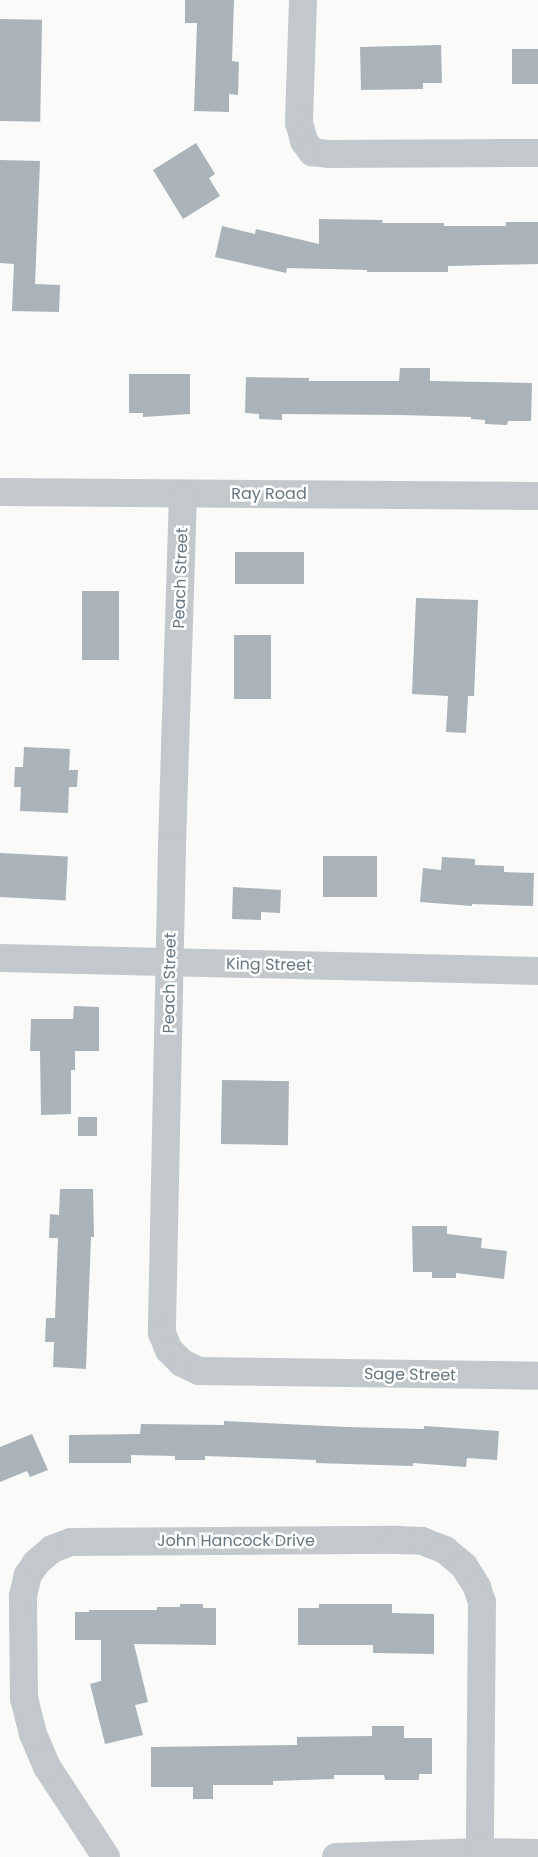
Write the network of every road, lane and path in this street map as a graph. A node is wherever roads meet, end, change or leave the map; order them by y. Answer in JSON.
{"nodes":[{"id":1,"x":303,"y":0,"type":"edge"},
{"id":2,"x":538,"y":153,"type":"edge"},
{"id":3,"x":0,"y":492,"type":"edge"},
{"id":4,"x":183,"y":494,"type":"junction"},
{"id":5,"x":538,"y":496,"type":"edge"},
{"id":6,"x":0,"y":958,"type":"edge"},
{"id":7,"x":170,"y":962,"type":"junction"},
{"id":8,"x":538,"y":972,"type":"edge"},
{"id":9,"x":283,"y":1374,"type":"joint"},
{"id":10,"x":538,"y":1376,"type":"edge"},
{"id":11,"x":480,"y":1852,"type":"junction"},
{"id":12,"x":538,"y":1853,"type":"edge"},
{"id":13,"x":106,"y":1857,"type":"edge"},
{"id":14,"x":336,"y":1857,"type":"edge"}],
"edges":[{"from":1,"to":2,"type":"street"},
{"from":3,"to":4,"type":"street","name":"Ray Road"},
{"from":4,"to":5,"type":"street","name":"Ray Road"},
{"from":4,"to":7,"type":"street","name":"Peach Street"},
{"from":6,"to":7,"type":"street","name":"King Street"},
{"from":7,"to":8,"type":"street","name":"King Street"},
{"from":7,"to":9,"type":"street","name":"Peach Street"},
{"from":9,"to":10,"type":"street","name":"Sage Street"},
{"from":11,"to":12,"type":"street"},
{"from":11,"to":13,"type":"street","name":"John Hancock Drive"},
{"from":11,"to":14,"type":"street"}]}
